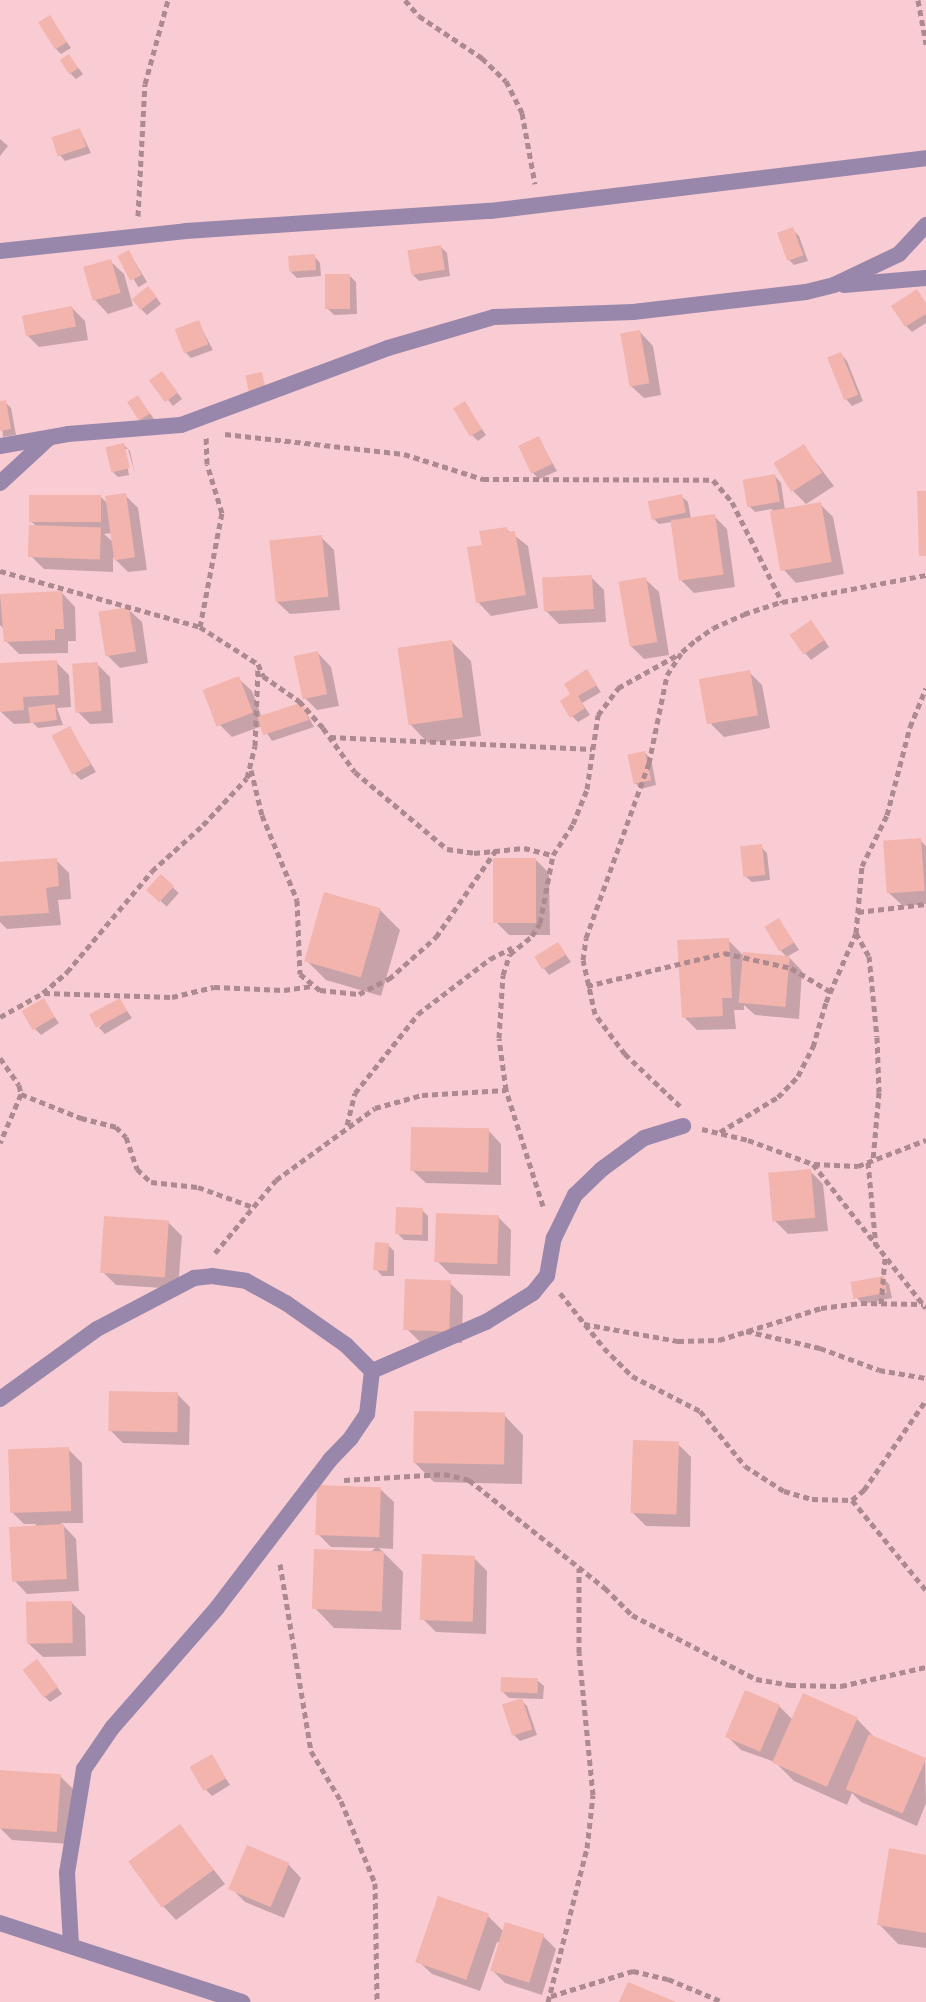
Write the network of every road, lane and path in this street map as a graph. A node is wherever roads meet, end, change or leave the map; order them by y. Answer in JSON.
{"nodes":[{"id":1,"x":168,"y":0,"type":"edge"},
{"id":2,"x":405,"y":0,"type":"edge"},
{"id":3,"x":918,"y":0,"type":"edge"},
{"id":4,"x":926,"y":44,"type":"edge"},
{"id":5,"x":926,"y":158,"type":"edge"},
{"id":6,"x":539,"y":205,"type":"junction"},
{"id":7,"x":926,"y":225,"type":"edge"},
{"id":8,"x":137,"y":237,"type":"junction"},
{"id":9,"x":0,"y":251,"type":"edge"},
{"id":10,"x":926,"y":278,"type":"edge"},
{"id":11,"x":834,"y":285,"type":"junction"},
{"id":12,"x":181,"y":425,"type":"junction"},
{"id":13,"x":207,"y":425,"type":"junction"},
{"id":14,"x":50,"y":437,"type":"junction"},
{"id":15,"x":0,"y":446,"type":"edge"},
{"id":16,"x":0,"y":483,"type":"edge"},
{"id":17,"x":0,"y":571,"type":"edge"},
{"id":18,"x":926,"y":575,"type":"edge"},
{"id":19,"x":782,"y":602,"type":"junction"},
{"id":20,"x":200,"y":627,"type":"junction"},
{"id":21,"x":682,"y":652,"type":"junction"},
{"id":22,"x":258,"y":664,"type":"junction"},
{"id":23,"x":926,"y":688,"type":"edge"},
{"id":24,"x":329,"y":737,"type":"junction"},
{"id":25,"x":592,"y":749,"type":"junction"},
{"id":26,"x":251,"y":770,"type":"junction"},
{"id":27,"x":497,"y":849,"type":"junction"},
{"id":28,"x":553,"y":855,"type":"junction"},
{"id":29,"x":926,"y":904,"type":"edge"},
{"id":30,"x":858,"y":912,"type":"junction"},
{"id":31,"x":856,"y":933,"type":"junction"},
{"id":32,"x":519,"y":945,"type":"junction"},
{"id":33,"x":313,"y":986,"type":"junction"},
{"id":34,"x":587,"y":986,"type":"junction"},
{"id":35,"x":831,"y":992,"type":"junction"},
{"id":36,"x":43,"y":993,"type":"junction"},
{"id":37,"x":0,"y":1017,"type":"edge"},
{"id":38,"x":0,"y":1058,"type":"edge"},
{"id":39,"x":506,"y":1090,"type":"junction"},
{"id":40,"x":21,"y":1094,"type":"junction"},
{"id":41,"x":347,"y":1126,"type":"junction"},
{"id":42,"x":690,"y":1127,"type":"junction"},
{"id":43,"x":720,"y":1132,"type":"junction"},
{"id":44,"x":926,"y":1140,"type":"edge"},
{"id":45,"x":0,"y":1143,"type":"edge"},
{"id":46,"x":870,"y":1161,"type":"junction"},
{"id":47,"x":813,"y":1164,"type":"junction"},
{"id":48,"x":253,"y":1207,"type":"junction"},
{"id":49,"x":554,"y":1238,"type":"junction"},
{"id":50,"x":876,"y":1247,"type":"junction"},
{"id":51,"x":885,"y":1258,"type":"junction"},
{"id":52,"x":547,"y":1276,"type":"junction"},
{"id":53,"x":194,"y":1278,"type":"junction"},
{"id":54,"x":881,"y":1304,"type":"junction"},
{"id":55,"x":925,"y":1306,"type":"edge"},
{"id":56,"x":584,"y":1324,"type":"junction"},
{"id":57,"x":746,"y":1331,"type":"junction"},
{"id":58,"x":372,"y":1371,"type":"junction"},
{"id":59,"x":926,"y":1378,"type":"edge"},
{"id":60,"x":0,"y":1399,"type":"edge"},
{"id":61,"x":926,"y":1400,"type":"edge"},
{"id":62,"x":311,"y":1484,"type":"junction"},
{"id":63,"x":852,"y":1500,"type":"junction"},
{"id":64,"x":275,"y":1536,"type":"junction"},
{"id":65,"x":579,"y":1567,"type":"junction"},
{"id":66,"x":926,"y":1590,"type":"edge"},
{"id":67,"x":926,"y":1667,"type":"edge"},
{"id":68,"x":0,"y":1923,"type":"edge"},
{"id":69,"x":71,"y":1945,"type":"junction"},
{"id":70,"x":549,"y":1999,"type":"edge"},
{"id":71,"x":242,"y":2002,"type":"edge"},
{"id":72,"x":377,"y":2002,"type":"edge"},
{"id":73,"x":723,"y":2002,"type":"edge"}],
"edges":[{"from":1,"to":8,"type":"path"},
{"from":2,"to":6,"type":"path"},
{"from":3,"to":4,"type":"path"},
{"from":5,"to":6,"type":"street"},
{"from":6,"to":8,"type":"street"},
{"from":7,"to":11,"type":"street"},
{"from":8,"to":9,"type":"street"},
{"from":10,"to":11,"type":"street"},
{"from":11,"to":12,"type":"street"},
{"from":12,"to":13,"type":"path"},
{"from":12,"to":14,"type":"street"},
{"from":13,"to":19,"type":"path"},
{"from":13,"to":20,"type":"path"},
{"from":14,"to":15,"type":"street"},
{"from":14,"to":16,"type":"street"},
{"from":17,"to":20,"type":"path"},
{"from":18,"to":19,"type":"path"},
{"from":19,"to":21,"type":"path"},
{"from":20,"to":22,"type":"path"},
{"from":21,"to":25,"type":"path"},
{"from":21,"to":34,"type":"path"},
{"from":22,"to":24,"type":"path"},
{"from":22,"to":26,"type":"path"},
{"from":23,"to":30,"type":"path"},
{"from":24,"to":25,"type":"path"},
{"from":24,"to":27,"type":"path"},
{"from":25,"to":28,"type":"path"},
{"from":26,"to":33,"type":"path"},
{"from":26,"to":36,"type":"path"},
{"from":27,"to":28,"type":"path"},
{"from":27,"to":33,"type":"path"},
{"from":28,"to":32,"type":"path"},
{"from":29,"to":30,"type":"path"},
{"from":30,"to":31,"type":"path"},
{"from":31,"to":35,"type":"path"},
{"from":31,"to":46,"type":"path"},
{"from":32,"to":39,"type":"path"},
{"from":32,"to":41,"type":"path"},
{"from":33,"to":36,"type":"path"},
{"from":34,"to":35,"type":"path"},
{"from":34,"to":42,"type":"path"},
{"from":35,"to":43,"type":"path"},
{"from":36,"to":37,"type":"path"},
{"from":38,"to":40,"type":"path"},
{"from":39,"to":41,"type":"path"},
{"from":39,"to":49,"type":"path"},
{"from":40,"to":45,"type":"path"},
{"from":40,"to":48,"type":"path"},
{"from":41,"to":48,"type":"path"},
{"from":42,"to":43,"type":"path"},
{"from":42,"to":49,"type":"street"},
{"from":43,"to":47,"type":"path"},
{"from":44,"to":46,"type":"path"},
{"from":46,"to":47,"type":"path"},
{"from":46,"to":50,"type":"path"},
{"from":47,"to":50,"type":"path"},
{"from":48,"to":53,"type":"path"},
{"from":49,"to":52,"type":"street"},
{"from":50,"to":51,"type":"path"},
{"from":51,"to":54,"type":"path"},
{"from":51,"to":55,"type":"path"},
{"from":52,"to":56,"type":"path"},
{"from":52,"to":58,"type":"street"},
{"from":53,"to":58,"type":"street"},
{"from":53,"to":60,"type":"street"},
{"from":54,"to":55,"type":"path"},
{"from":54,"to":57,"type":"path"},
{"from":56,"to":57,"type":"path"},
{"from":56,"to":63,"type":"path"},
{"from":57,"to":59,"type":"path"},
{"from":58,"to":62,"type":"street"},
{"from":61,"to":63,"type":"path"},
{"from":62,"to":64,"type":"street"},
{"from":62,"to":65,"type":"path"},
{"from":63,"to":66,"type":"path"},
{"from":64,"to":69,"type":"street"},
{"from":64,"to":72,"type":"path"},
{"from":65,"to":67,"type":"path"},
{"from":65,"to":70,"type":"path"},
{"from":68,"to":69,"type":"street"},
{"from":69,"to":71,"type":"street"},
{"from":70,"to":73,"type":"path"}]}
